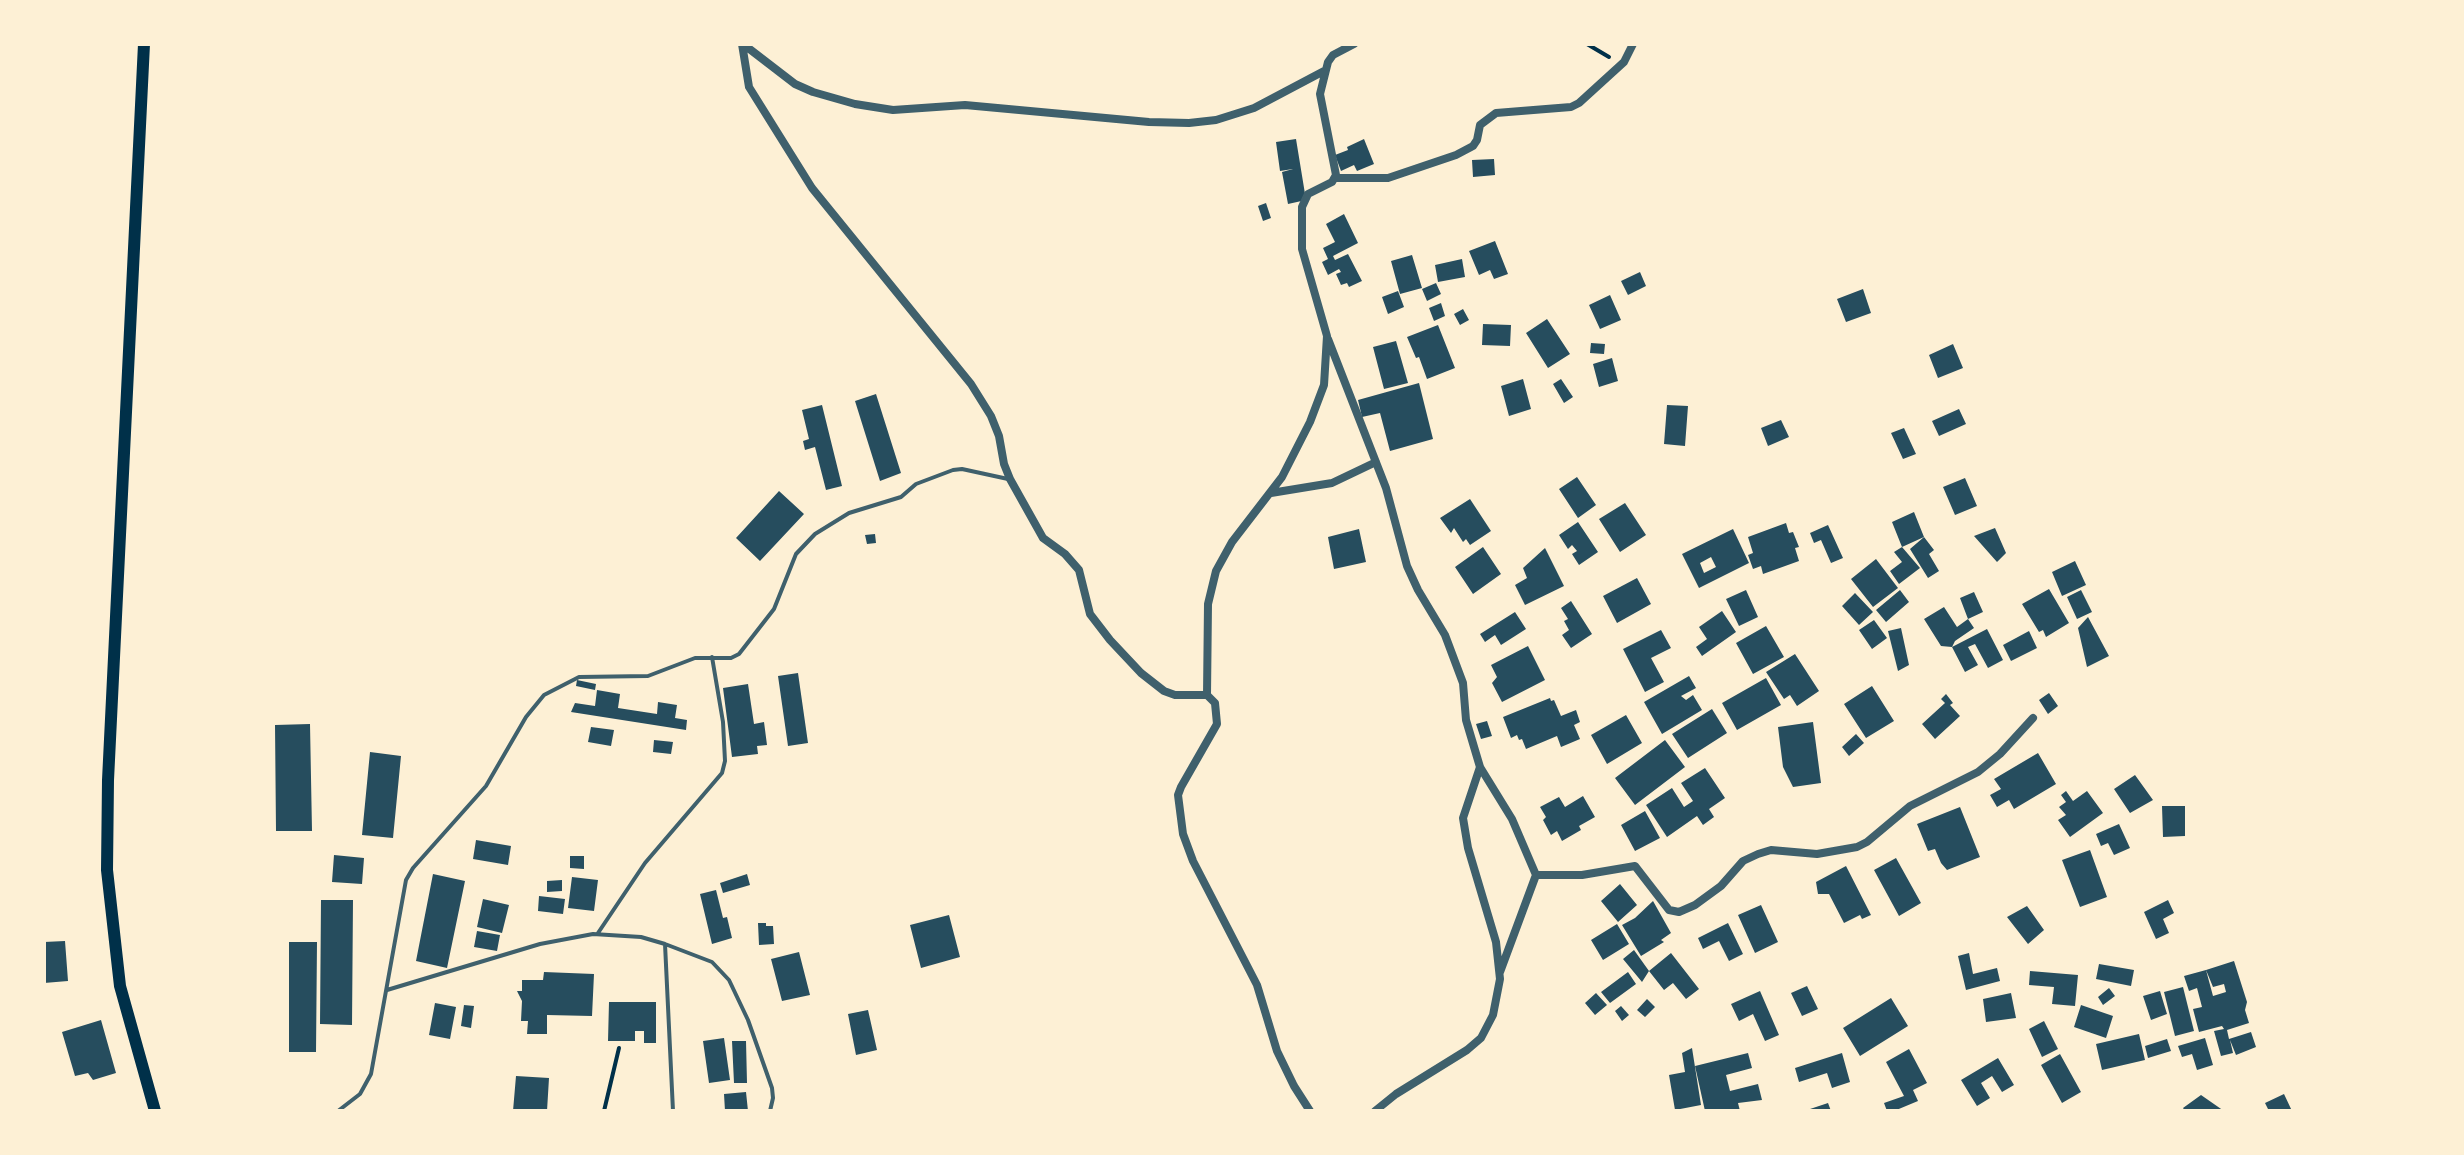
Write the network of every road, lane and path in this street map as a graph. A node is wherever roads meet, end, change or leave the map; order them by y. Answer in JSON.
{"nodes":[{"id":1,"x":144,"y":44,"type":"edge"},
{"id":2,"x":742,"y":44,"type":"edge"},
{"id":3,"x":1354,"y":44,"type":"edge"},
{"id":4,"x":1587,"y":44,"type":"edge"},
{"id":5,"x":1633,"y":44,"type":"edge"},
{"id":6,"x":1622,"y":64,"type":"junction"},
{"id":7,"x":1324,"y":71,"type":"junction"},
{"id":8,"x":1335,"y":178,"type":"junction"},
{"id":9,"x":1327,"y":336,"type":"junction"},
{"id":10,"x":1376,"y":462,"type":"junction"},
{"id":11,"x":1010,"y":479,"type":"junction"},
{"id":12,"x":1270,"y":493,"type":"junction"},
{"id":13,"x":712,"y":657,"type":"junction"},
{"id":14,"x":1207,"y":695,"type":"junction"},
{"id":15,"x":2033,"y":718,"type":"dead end"},
{"id":16,"x":1480,"y":767,"type":"junction"},
{"id":17,"x":1536,"y":875,"type":"junction"},
{"id":18,"x":598,"y":933,"type":"junction"},
{"id":19,"x":665,"y":944,"type":"junction"},
{"id":20,"x":1500,"y":972,"type":"junction"},
{"id":21,"x":387,"y":990,"type":"junction"},
{"id":22,"x":619,"y":1048,"type":"dead end"},
{"id":23,"x":155,"y":1111,"type":"edge"},
{"id":24,"x":338,"y":1111,"type":"edge"},
{"id":25,"x":604,"y":1111,"type":"edge"},
{"id":26,"x":673,"y":1111,"type":"edge"},
{"id":27,"x":770,"y":1111,"type":"edge"},
{"id":28,"x":1310,"y":1111,"type":"edge"},
{"id":29,"x":1375,"y":1111,"type":"edge"}],
"edges":[{"from":1,"to":23,"type":"main road"},
{"from":2,"to":7,"type":"street"},
{"from":2,"to":11,"type":"street"},
{"from":3,"to":7,"type":"street"},
{"from":4,"to":6,"type":"path"},
{"from":5,"to":6,"type":"street"},
{"from":6,"to":8,"type":"street"},
{"from":7,"to":8,"type":"street"},
{"from":8,"to":9,"type":"street"},
{"from":9,"to":10,"type":"street"},
{"from":9,"to":12,"type":"street"},
{"from":10,"to":12,"type":"street"},
{"from":10,"to":16,"type":"street"},
{"from":11,"to":13,"type":"lane"},
{"from":11,"to":14,"type":"street"},
{"from":12,"to":14,"type":"street"},
{"from":13,"to":18,"type":"lane"},
{"from":13,"to":21,"type":"lane"},
{"from":14,"to":28,"type":"street"},
{"from":15,"to":17,"type":"street"},
{"from":16,"to":17,"type":"street"},
{"from":16,"to":20,"type":"street"},
{"from":17,"to":20,"type":"street"},
{"from":18,"to":19,"type":"lane"},
{"from":18,"to":21,"type":"lane"},
{"from":19,"to":26,"type":"lane"},
{"from":19,"to":27,"type":"lane"},
{"from":20,"to":29,"type":"street"},
{"from":21,"to":24,"type":"lane"},
{"from":22,"to":25,"type":"path"}]}
